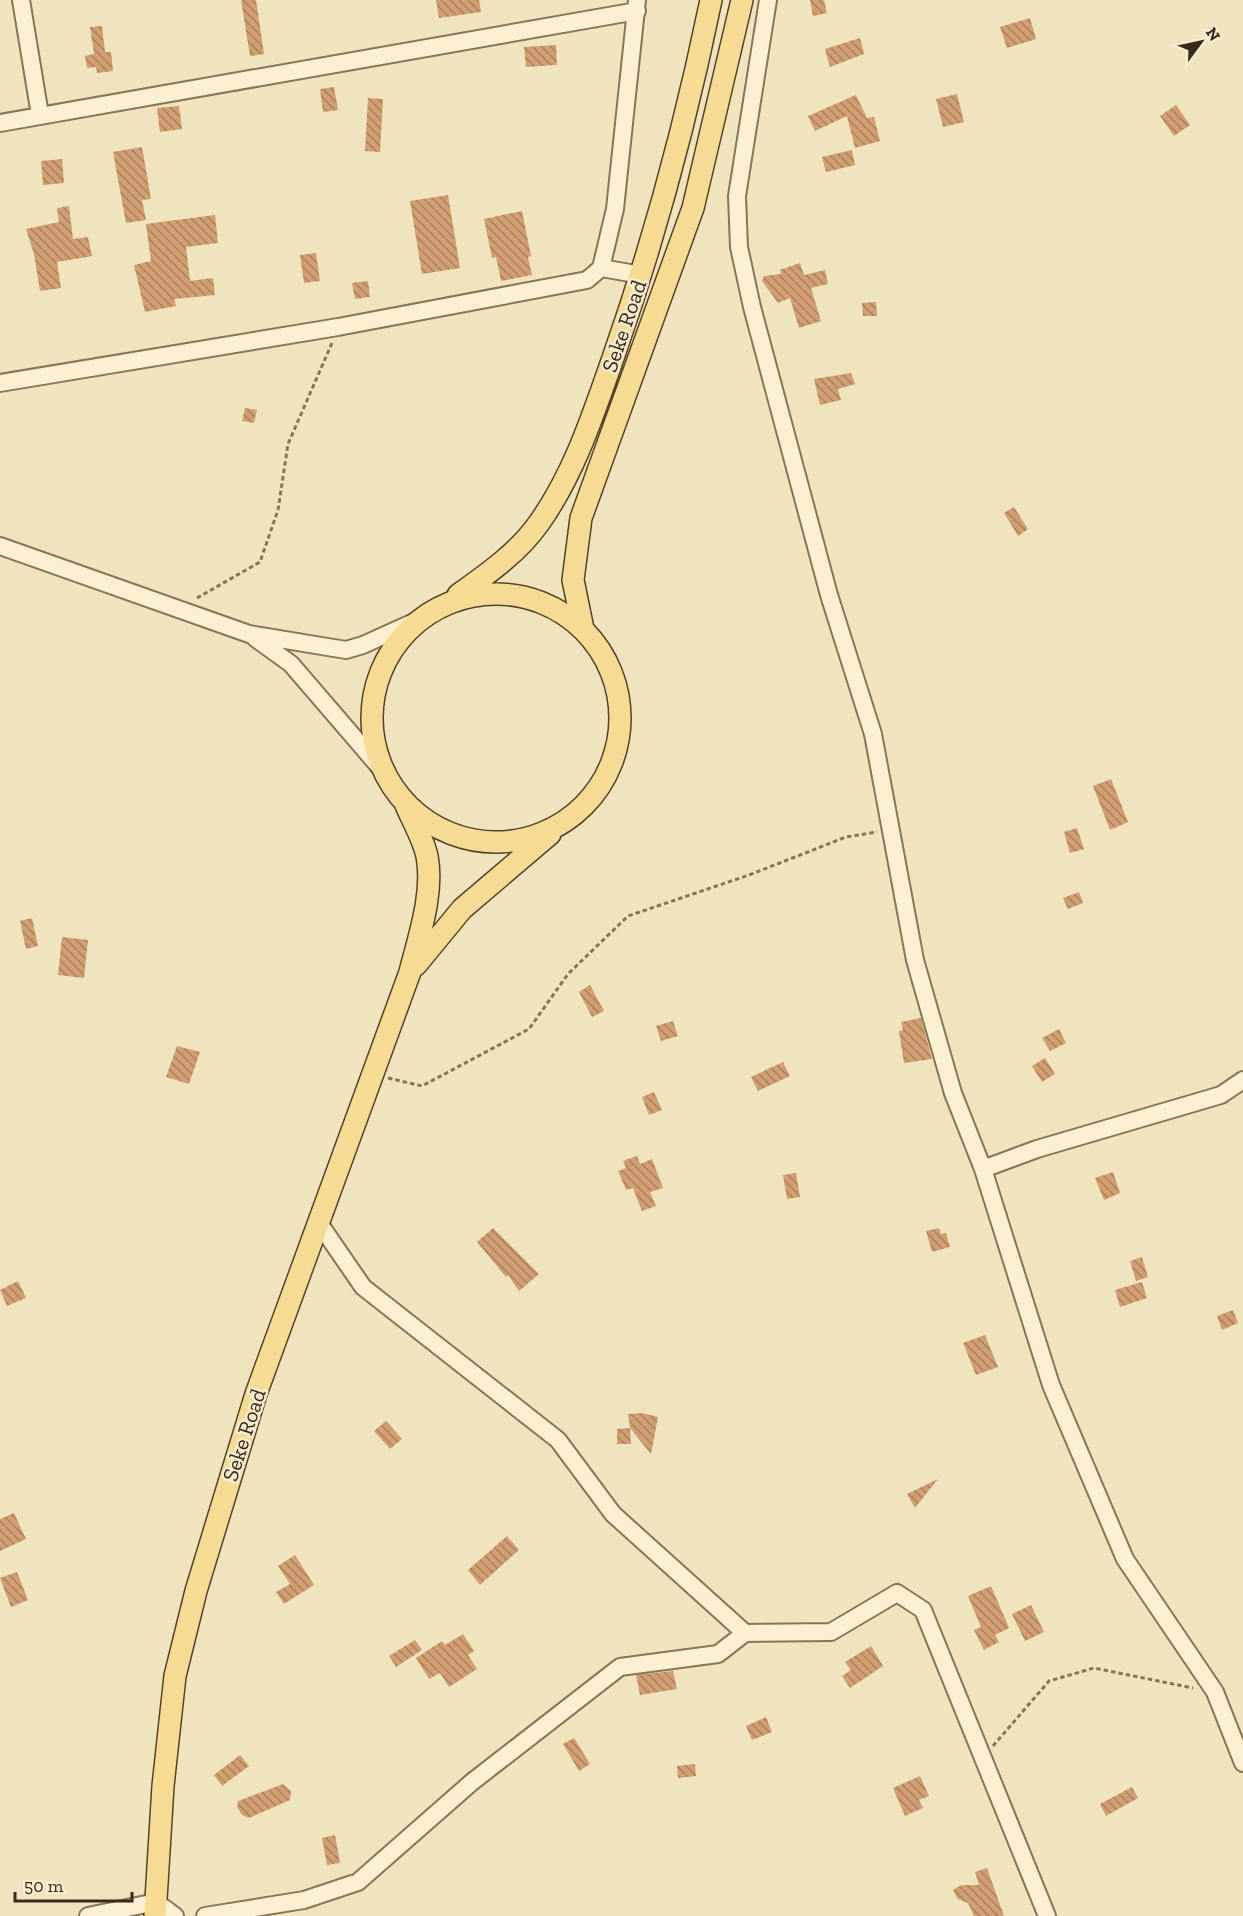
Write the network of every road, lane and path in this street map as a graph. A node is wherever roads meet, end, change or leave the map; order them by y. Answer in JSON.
{"nodes":[{"id":1,"x":21,"y":0,"type":"edge"},
{"id":2,"x":711,"y":0,"type":"edge"},
{"id":3,"x":742,"y":0,"type":"edge"},
{"id":4,"x":768,"y":0,"type":"edge"},
{"id":5,"x":637,"y":5,"type":"edge"},
{"id":6,"x":40,"y":115,"type":"junction"},
{"id":7,"x":0,"y":123,"type":"edge"},
{"id":8,"x":601,"y":268,"type":"junction"},
{"id":9,"x":642,"y":275,"type":"junction"},
{"id":10,"x":338,"y":327,"type":"junction"},
{"id":11,"x":0,"y":383,"type":"edge"},
{"id":12,"x":0,"y":546,"type":"edge"},
{"id":13,"x":447,"y":602,"type":"junction"},
{"id":14,"x":179,"y":608,"type":"junction"},
{"id":15,"x":416,"y":621,"type":"junction"},
{"id":16,"x":583,"y":629,"type":"junction"},
{"id":17,"x":249,"y":634,"type":"junction"},
{"id":18,"x":383,"y":771,"type":"junction"},
{"id":19,"x":405,"y":803,"type":"junction"},
{"id":20,"x":561,"y":825,"type":"junction"},
{"id":21,"x":890,"y":830,"type":"junction"},
{"id":22,"x":410,"y":972,"type":"junction"},
{"id":23,"x":373,"y":1075,"type":"junction"},
{"id":24,"x":1243,"y":1080,"type":"edge"},
{"id":25,"x":983,"y":1169,"type":"junction"},
{"id":26,"x":319,"y":1223,"type":"junction"},
{"id":27,"x":745,"y":1633,"type":"junction"},
{"id":28,"x":1215,"y":1692,"type":"junction"},
{"id":29,"x":984,"y":1756,"type":"junction"},
{"id":30,"x":1243,"y":1763,"type":"edge"},
{"id":31,"x":156,"y":1909,"type":"edge"},
{"id":32,"x":88,"y":1916,"type":"edge"},
{"id":33,"x":175,"y":1916,"type":"edge"},
{"id":34,"x":205,"y":1916,"type":"edge"},
{"id":35,"x":1047,"y":1916,"type":"edge"}],
"edges":[{"from":1,"to":6,"type":"street"},
{"from":2,"to":9,"type":"main road","name":"Seke Road"},
{"from":3,"to":16,"type":"main road","name":"Seke Road"},
{"from":4,"to":21,"type":"street"},
{"from":5,"to":6,"type":"street"},
{"from":5,"to":8,"type":"street"},
{"from":6,"to":7,"type":"street"},
{"from":8,"to":9,"type":"street"},
{"from":8,"to":10,"type":"street"},
{"from":9,"to":13,"type":"main road","name":"Seke Road"},
{"from":10,"to":11,"type":"street"},
{"from":10,"to":14,"type":"path"},
{"from":12,"to":14,"type":"street"},
{"from":13,"to":15,"type":"main road","name":"Seke Road"},
{"from":13,"to":16,"type":"main road","name":"Seke Road"},
{"from":14,"to":17,"type":"street"},
{"from":15,"to":17,"type":"street"},
{"from":15,"to":18,"type":"main road","name":"Seke Road"},
{"from":16,"to":20,"type":"main road","name":"Seke Road"},
{"from":17,"to":18,"type":"street"},
{"from":18,"to":19,"type":"main road","name":"Seke Road"},
{"from":19,"to":20,"type":"main road","name":"Seke Road"},
{"from":19,"to":22,"type":"main road"},
{"from":20,"to":22,"type":"main road"},
{"from":21,"to":23,"type":"path"},
{"from":21,"to":25,"type":"street"},
{"from":22,"to":23,"type":"main road","name":"Seke Road"},
{"from":23,"to":26,"type":"main road","name":"Seke Road"},
{"from":24,"to":25,"type":"street"},
{"from":25,"to":28,"type":"street"},
{"from":26,"to":27,"type":"street"},
{"from":26,"to":31,"type":"main road","name":"Seke Road"},
{"from":27,"to":29,"type":"street"},
{"from":27,"to":34,"type":"street"},
{"from":28,"to":29,"type":"path"},
{"from":28,"to":30,"type":"street"},
{"from":29,"to":35,"type":"street"},
{"from":31,"to":32,"type":"street"},
{"from":31,"to":33,"type":"street"}]}
